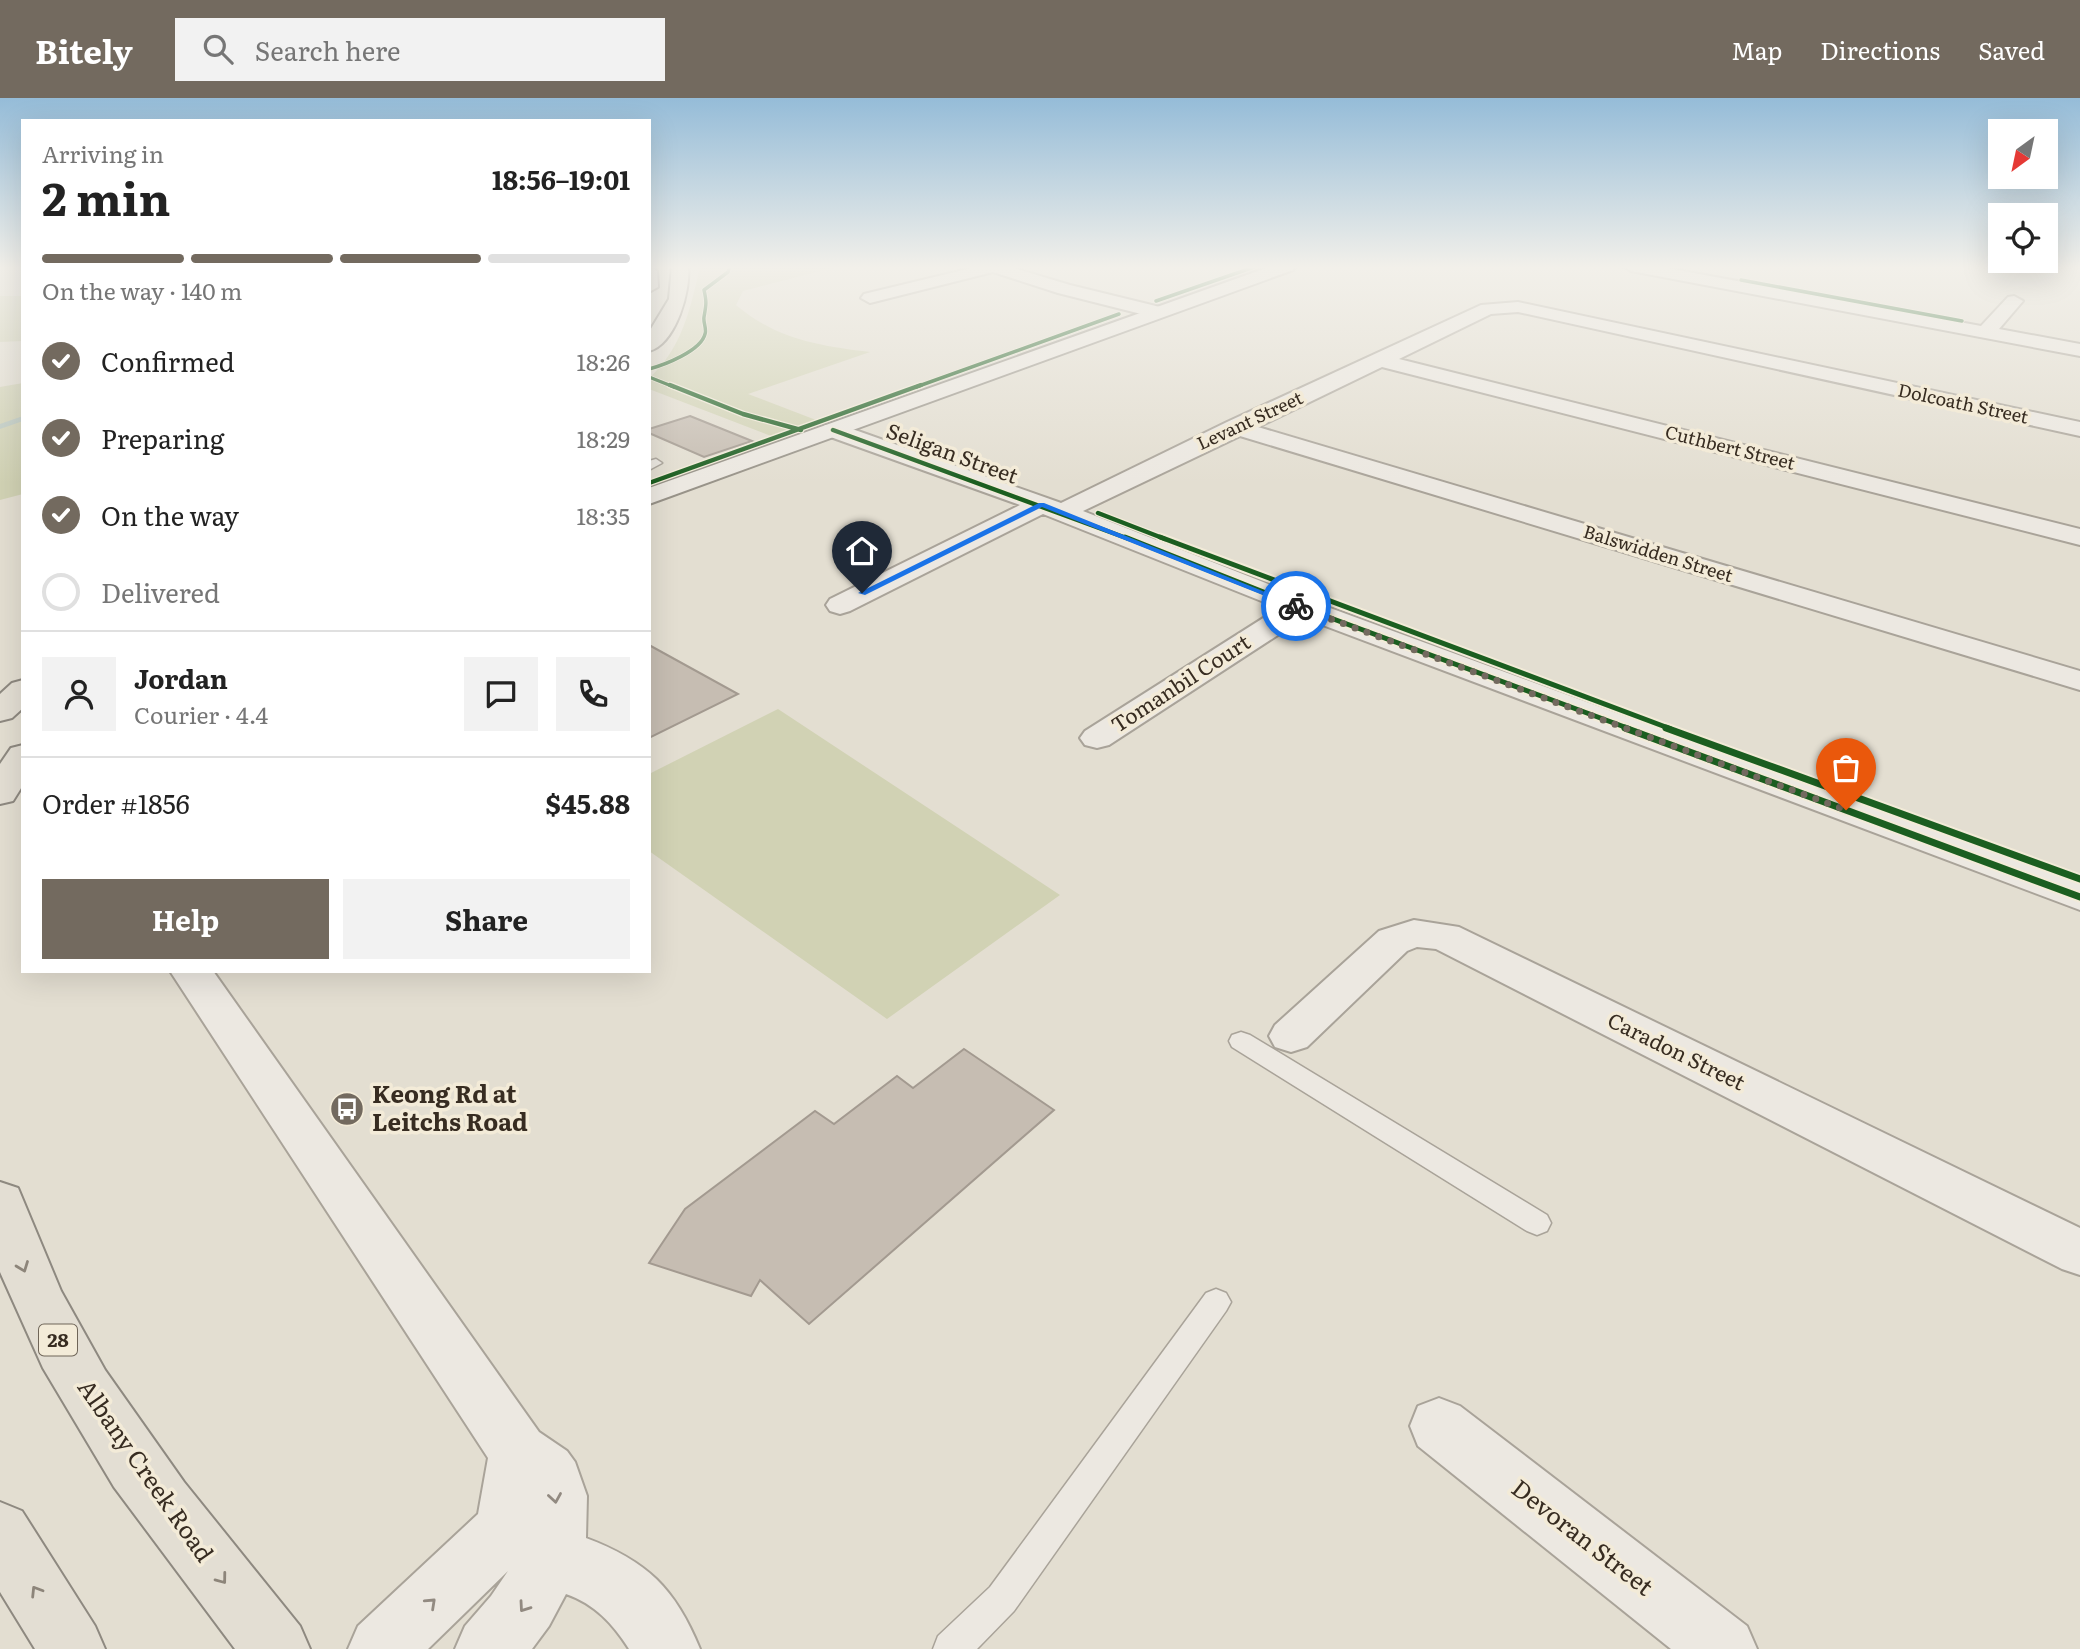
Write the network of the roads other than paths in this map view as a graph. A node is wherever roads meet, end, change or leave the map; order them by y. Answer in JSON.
{"nodes":[{"id":1,"x":1085,"y":338,"type":"edge"},
{"id":2,"x":1425,"y":338,"type":"edge"},
{"id":3,"x":1663,"y":338,"type":"edge"},
{"id":4,"x":2019,"y":338,"type":"edge"},
{"id":5,"x":2080,"y":350,"type":"edge"},
{"id":6,"x":1380,"y":360,"type":"junction"},
{"id":7,"x":1235,"y":427,"type":"junction"},
{"id":8,"x":2080,"y":429,"type":"edge"},
{"id":9,"x":833,"y":430,"type":"junction"},
{"id":10,"x":651,"y":496,"type":"edge"},
{"id":11,"x":1052,"y":508,"type":"junction"},
{"id":12,"x":2080,"y":537,"type":"edge"},
{"id":13,"x":839,"y":605,"type":"dead end"},
{"id":14,"x":1301,"y":607,"type":"junction"},
{"id":15,"x":2080,"y":681,"type":"edge"},
{"id":16,"x":21,"y":692,"type":"edge"},
{"id":17,"x":0,"y":711,"type":"edge"},
{"id":18,"x":1097,"y":738,"type":"dead end"},
{"id":19,"x":21,"y":758,"type":"edge"},
{"id":20,"x":0,"y":793,"type":"edge"},
{"id":21,"x":2080,"y":897,"type":"edge"},
{"id":22,"x":192,"y":973,"type":"edge"},
{"id":23,"x":1241,"y":1041,"type":"dead end"},
{"id":24,"x":1280,"y":1046,"type":"junction"},
{"id":25,"x":0,"y":1203,"type":"edge"},
{"id":26,"x":1537,"y":1223,"type":"dead end"},
{"id":27,"x":2080,"y":1253,"type":"edge"},
{"id":28,"x":1216,"y":1302,"type":"dead end"},
{"id":29,"x":1439,"y":1426,"type":"dead end"},
{"id":30,"x":0,"y":1533,"type":"edge"},
{"id":31,"x":525,"y":1547,"type":"junction"},
{"id":32,"x":72,"y":1649,"type":"edge"},
{"id":33,"x":277,"y":1649,"type":"edge"},
{"id":34,"x":381,"y":1649,"type":"edge"},
{"id":35,"x":488,"y":1649,"type":"edge"},
{"id":36,"x":667,"y":1649,"type":"edge"},
{"id":37,"x":951,"y":1649,"type":"edge"},
{"id":38,"x":1724,"y":1649,"type":"edge"}],
"edges":[{"from":1,"to":9,"type":"street"},
{"from":2,"to":6,"type":"street","name":"Levant Street"},
{"from":3,"to":8,"type":"street","name":"Dolcoath Street"},
{"from":4,"to":5,"type":"street"},
{"from":6,"to":7,"type":"street","name":"Levant Street"},
{"from":6,"to":12,"type":"street","name":"Cuthbert Street"},
{"from":7,"to":11,"type":"street","name":"Levant Street"},
{"from":7,"to":15,"type":"street","name":"Balswidden Street"},
{"from":9,"to":10,"type":"street"},
{"from":9,"to":11,"type":"street","name":"Seligan Street"},
{"from":11,"to":13,"type":"street","name":"Levant Street"},
{"from":11,"to":14,"type":"street","name":"Seligan Street"},
{"from":14,"to":18,"type":"street","name":"Tomanbil Court"},
{"from":14,"to":21,"type":"street","name":"Seligan Street"},
{"from":16,"to":17,"type":"main road"},
{"from":19,"to":20,"type":"main road"},
{"from":22,"to":31,"type":"street"},
{"from":23,"to":24,"type":"lane"},
{"from":24,"to":26,"type":"lane"},
{"from":24,"to":27,"type":"street","name":"Caradon Street"},
{"from":25,"to":33,"type":"main road","name":"Albany Creek Road","number":"28","one_way":true},
{"from":28,"to":37,"type":"lane"},
{"from":29,"to":38,"type":"street","name":"Devoran Street"},
{"from":32,"to":30,"type":"main road","one_way":true},
{"from":34,"to":31,"type":"street","one_way":true},
{"from":31,"to":35,"type":"street","one_way":true},
{"from":31,"to":36,"type":"street"}]}
